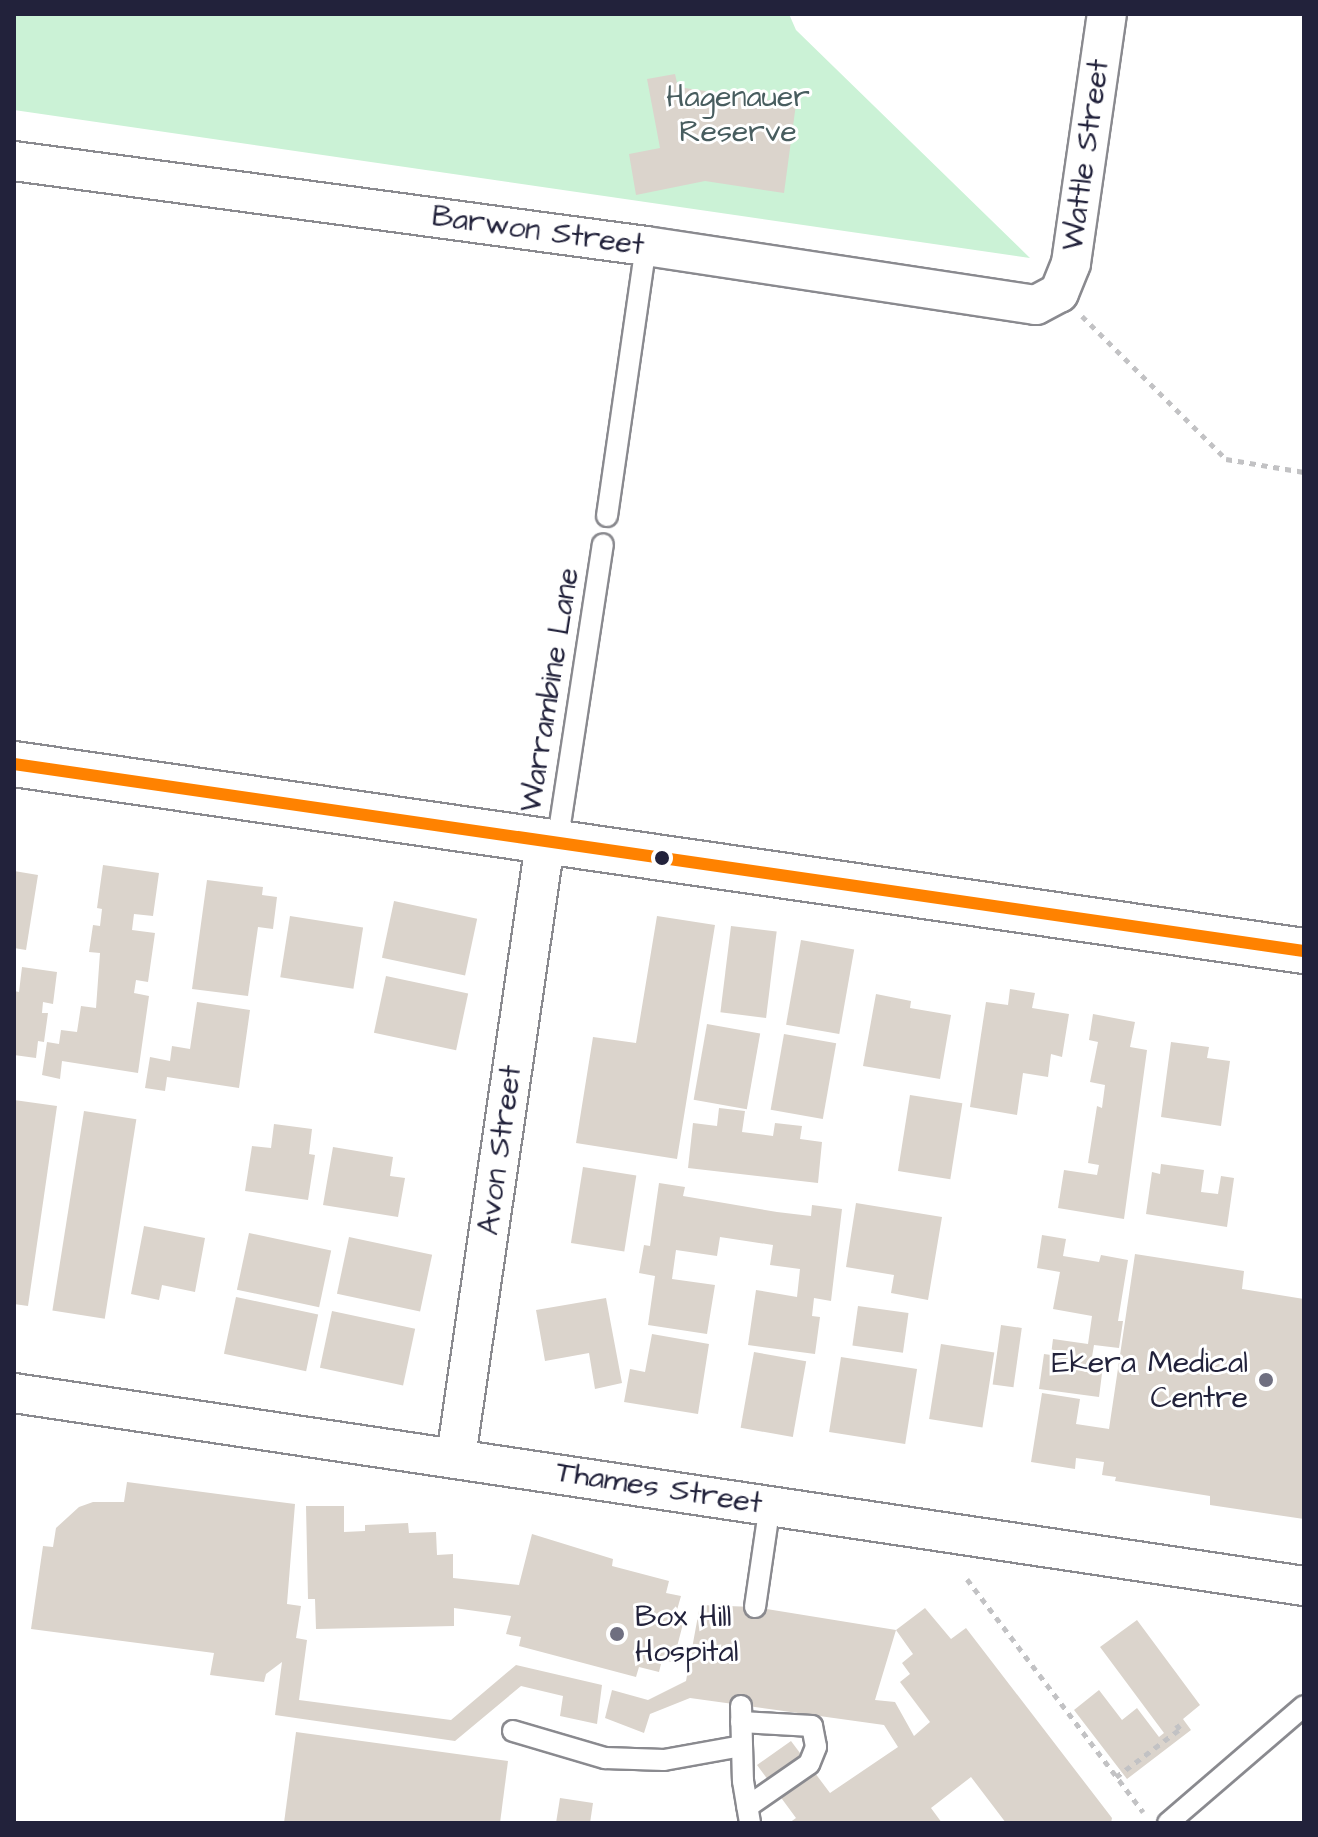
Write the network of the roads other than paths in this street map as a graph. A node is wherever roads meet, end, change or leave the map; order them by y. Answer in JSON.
{"nodes":[{"id":1,"x":1107,"y":14,"type":"edge"},
{"id":2,"x":14,"y":161,"type":"edge"},
{"id":3,"x":646,"y":246,"type":"junction"},
{"id":4,"x":1059,"y":293,"type":"joint"},
{"id":5,"x":607,"y":516,"type":"dead end"},
{"id":6,"x":603,"y":545,"type":"dead end"},
{"id":7,"x":14,"y":764,"type":"edge"},
{"id":8,"x":551,"y":844,"type":"junction"},
{"id":9,"x":1304,"y":951,"type":"edge"},
{"id":10,"x":14,"y":1393,"type":"edge"},
{"id":11,"x":456,"y":1457,"type":"junction"},
{"id":12,"x":770,"y":1504,"type":"junction"},
{"id":13,"x":1304,"y":1586,"type":"edge"},
{"id":14,"x":755,"y":1607,"type":"dead end"},
{"id":15,"x":1304,"y":1706,"type":"edge"},
{"id":16,"x":513,"y":1731,"type":"dead end"},
{"id":17,"x":742,"y":1746,"type":"junction"},
{"id":18,"x":748,"y":1815,"type":"edge"},
{"id":19,"x":1159,"y":1822,"type":"edge"}],
"edges":[{"from":1,"to":4,"type":"street","name":"Wattle Street"},
{"from":2,"to":3,"type":"street","name":"Barwon Street"},
{"from":3,"to":4,"type":"street","name":"Barwon Street"},
{"from":3,"to":5,"type":"lane"},
{"from":6,"to":8,"type":"lane","name":"Warrambine Lane"},
{"from":7,"to":8,"type":"street"},
{"from":8,"to":9,"type":"street"},
{"from":8,"to":11,"type":"street","name":"Avon Street"},
{"from":10,"to":11,"type":"street","name":"Thames Street"},
{"from":11,"to":12,"type":"street","name":"Thames Street"},
{"from":12,"to":13,"type":"street","name":"Thames Street"},
{"from":12,"to":14,"type":"lane"},
{"from":15,"to":19,"type":"lane"},
{"from":16,"to":17,"type":"lane"},
{"from":17,"to":18,"type":"lane"},
{"from":17,"to":18,"type":"lane"}]}
